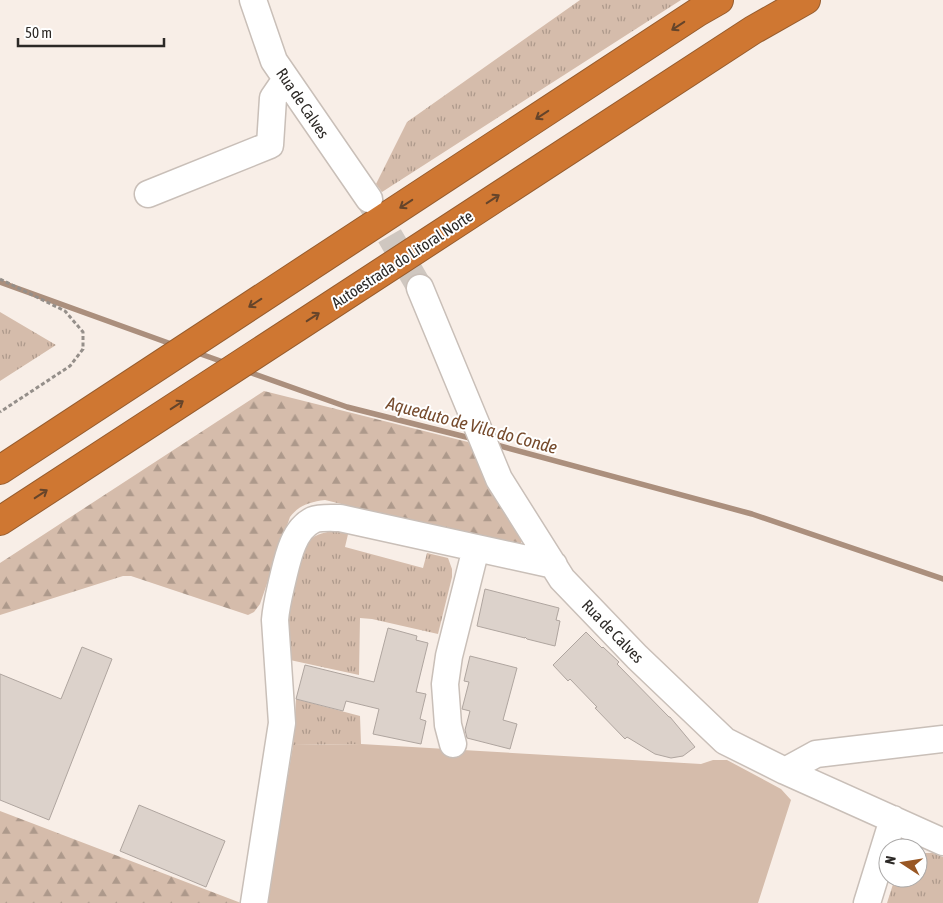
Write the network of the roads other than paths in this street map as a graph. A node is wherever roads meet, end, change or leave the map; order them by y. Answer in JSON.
{"nodes":[{"id":1,"x":253,"y":0,"type":"edge"},
{"id":2,"x":719,"y":0,"type":"edge"},
{"id":3,"x":806,"y":0,"type":"edge"},
{"id":4,"x":286,"y":78,"type":"junction"},
{"id":5,"x":148,"y":194,"type":"dead end"},
{"id":6,"x":369,"y":199,"type":"tunnel mouth"},
{"id":7,"x":420,"y":288,"type":"tunnel mouth"},
{"id":8,"x":0,"y":470,"type":"edge"},
{"id":9,"x":0,"y":521,"type":"edge"},
{"id":10,"x":476,"y":548,"type":"junction"},
{"id":11,"x":554,"y":565,"type":"junction"},
{"id":12,"x":943,"y":740,"type":"edge"},
{"id":13,"x":453,"y":744,"type":"dead end"},
{"id":14,"x":785,"y":771,"type":"junction"},
{"id":15,"x":893,"y":819,"type":"junction"},
{"id":16,"x":943,"y":842,"type":"edge"},
{"id":17,"x":254,"y":903,"type":"edge"},
{"id":18,"x":867,"y":903,"type":"edge"}],
"edges":[{"from":1,"to":4,"type":"street","name":"Rua de Calves"},
{"from":2,"to":8,"type":"highway","one_way":true},
{"from":9,"to":3,"type":"highway","name":"Autoestrada do Litoral Norte","one_way":true},
{"from":4,"to":5,"type":"street"},
{"from":4,"to":6,"type":"street","name":"Rua de Calves"},
{"from":7,"to":11,"type":"street","name":"Rua de Calves"},
{"from":10,"to":11,"type":"street"},
{"from":10,"to":13,"type":"street"},
{"from":10,"to":17,"type":"street"},
{"from":11,"to":14,"type":"street","name":"Rua de Calves"},
{"from":12,"to":14,"type":"street"},
{"from":14,"to":15,"type":"street","name":"Rua de Calves"},
{"from":15,"to":16,"type":"street","name":"Rua de Calves"},
{"from":15,"to":18,"type":"street"}]}
